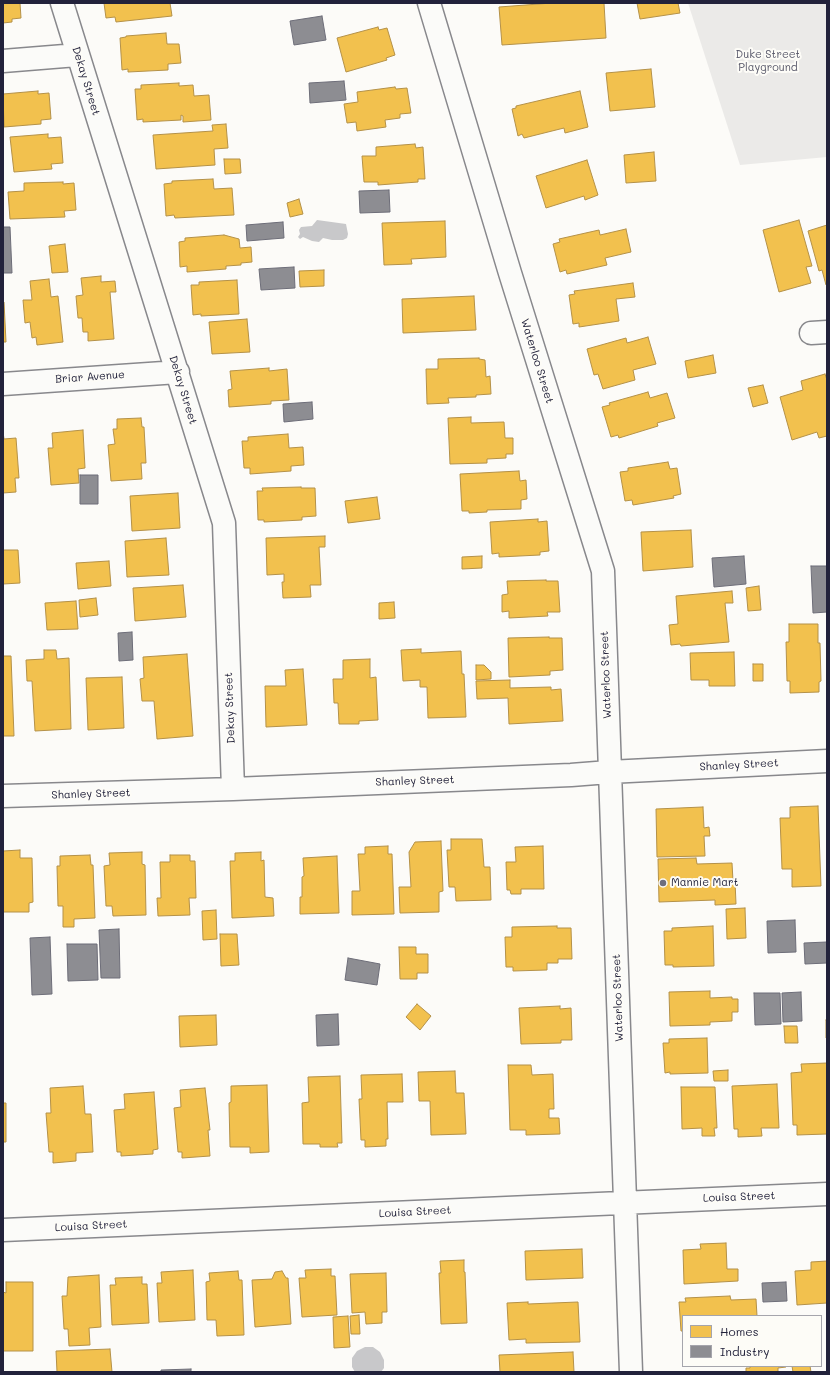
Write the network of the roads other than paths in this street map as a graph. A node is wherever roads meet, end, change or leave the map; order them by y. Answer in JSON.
{"nodes":[{"id":1,"x":62,"y":3,"type":"edge"},
{"id":2,"x":428,"y":3,"type":"edge"},
{"id":3,"x":77,"y":55,"type":"junction"},
{"id":4,"x":3,"y":61,"type":"edge"},
{"id":5,"x":178,"y":372,"type":"junction"},
{"id":6,"x":3,"y":384,"type":"edge"},
{"id":7,"x":827,"y":761,"type":"edge"},
{"id":8,"x":609,"y":772,"type":"junction"},
{"id":9,"x":233,"y":789,"type":"junction"},
{"id":10,"x":3,"y":796,"type":"edge"},
{"id":11,"x":827,"y":1194,"type":"edge"},
{"id":12,"x":626,"y":1202,"type":"junction"},
{"id":13,"x":3,"y":1230,"type":"edge"},
{"id":14,"x":631,"y":1372,"type":"edge"}],
"edges":[{"from":1,"to":3,"type":"street","name":"Dekay Street"},
{"from":2,"to":8,"type":"street","name":"Waterloo Street"},
{"from":3,"to":4,"type":"street"},
{"from":3,"to":5,"type":"street","name":"Dekay Street"},
{"from":5,"to":6,"type":"street","name":"Briar Avenue"},
{"from":5,"to":9,"type":"street","name":"Dekay Street"},
{"from":7,"to":8,"type":"street","name":"Shanley Street"},
{"from":8,"to":9,"type":"street","name":"Shanley Street"},
{"from":8,"to":12,"type":"street","name":"Waterloo Street"},
{"from":9,"to":10,"type":"street","name":"Shanley Street"},
{"from":11,"to":12,"type":"street","name":"Louisa Street"},
{"from":12,"to":13,"type":"street","name":"Louisa Street"},
{"from":12,"to":14,"type":"street","name":"Waterloo Street"}]}
